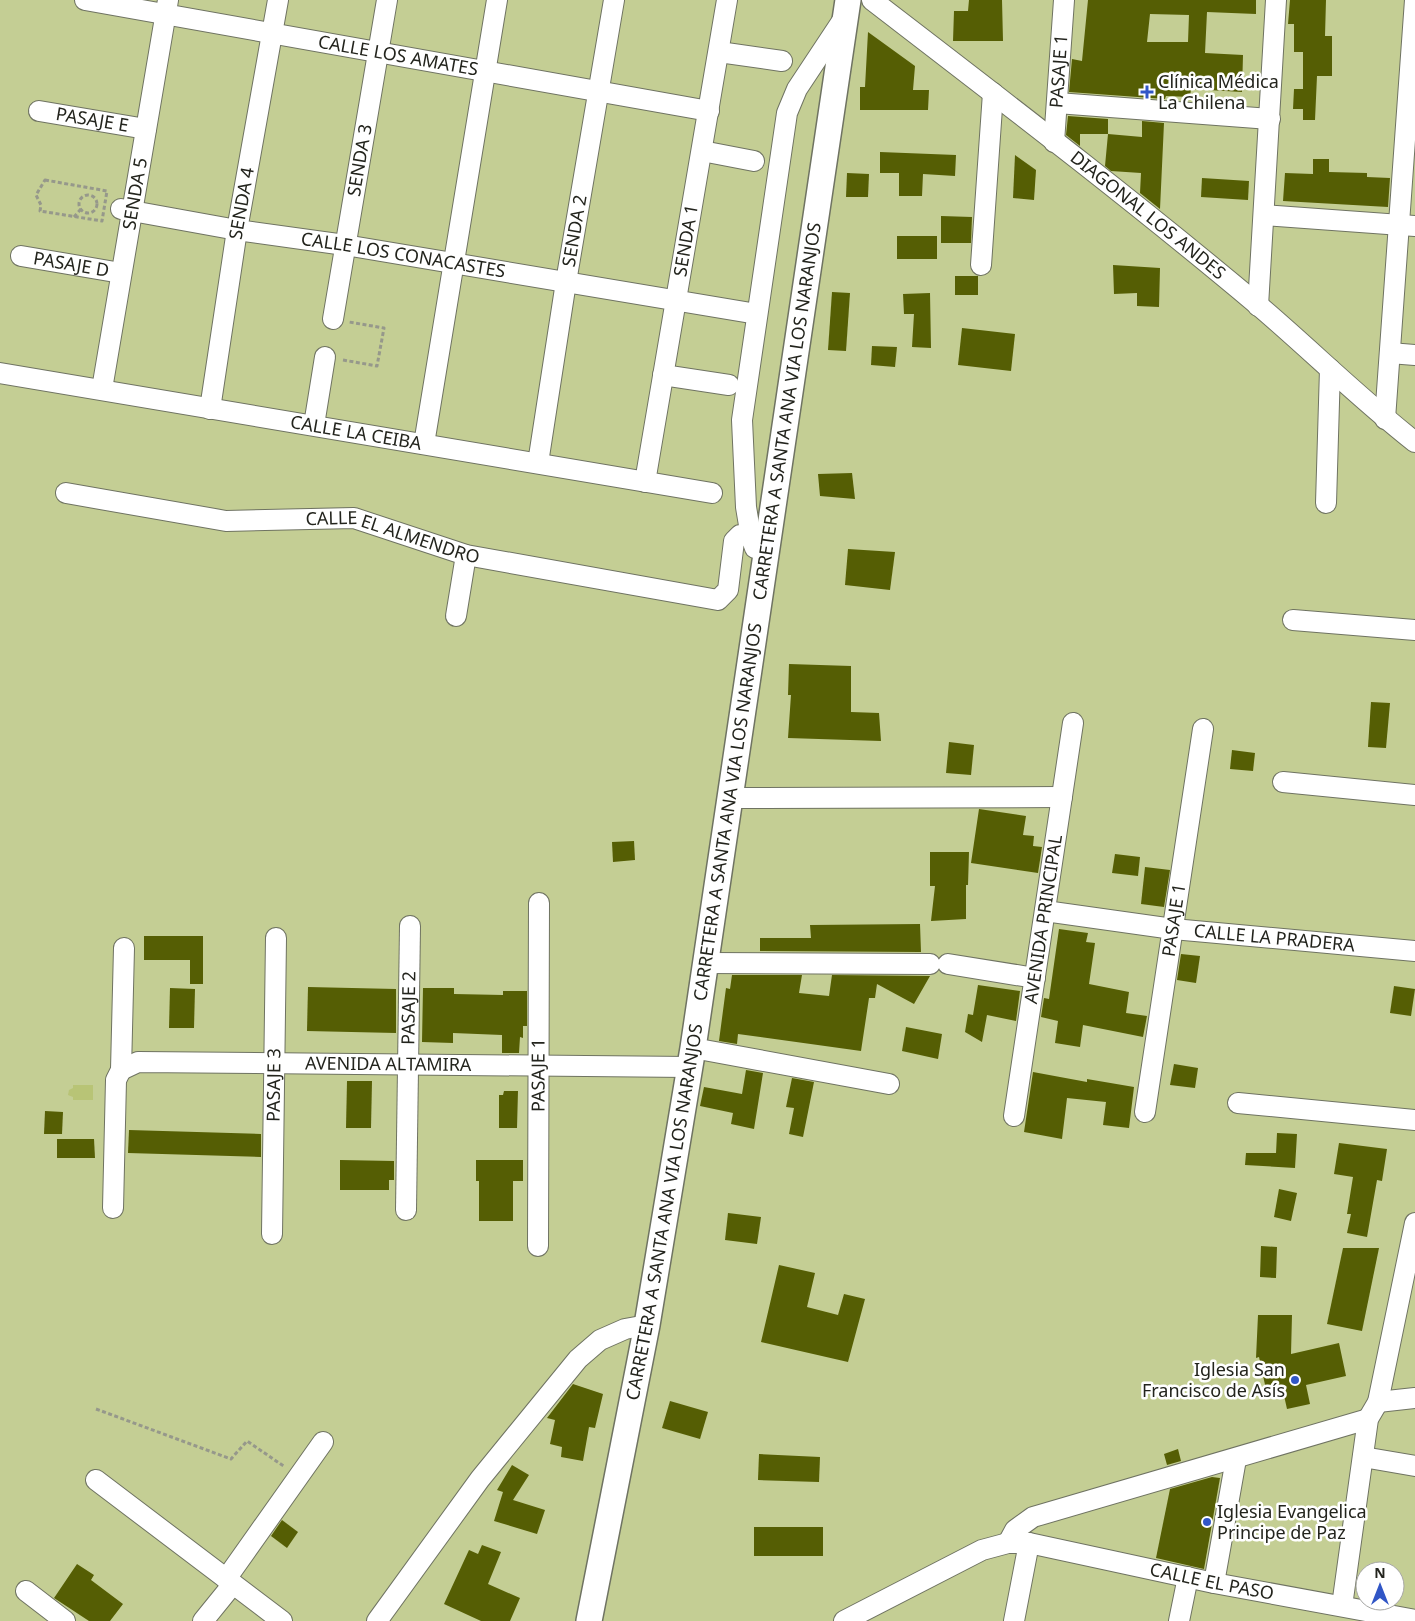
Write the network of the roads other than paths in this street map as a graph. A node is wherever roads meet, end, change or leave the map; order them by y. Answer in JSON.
{"nodes":[{"id":1,"x":85,"y":0,"type":"edge"},
{"id":2,"x":278,"y":0,"type":"edge"},
{"id":3,"x":387,"y":0,"type":"edge"},
{"id":4,"x":497,"y":0,"type":"edge"},
{"id":5,"x":614,"y":0,"type":"edge"},
{"id":6,"x":728,"y":0,"type":"edge"},
{"id":7,"x":872,"y":0,"type":"edge"},
{"id":8,"x":1064,"y":0,"type":"edge"},
{"id":9,"x":1276,"y":0,"type":"edge"},
{"id":10,"x":1415,"y":0,"type":"edge"},
{"id":11,"x":167,"y":7,"type":"edge"},
{"id":12,"x":847,"y":8,"type":"edge"},
{"id":13,"x":273,"y":33,"type":"junction"},
{"id":14,"x":378,"y":52,"type":"junction"},
{"id":15,"x":719,"y":52,"type":"junction"},
{"id":16,"x":782,"y":61,"type":"dead end"},
{"id":17,"x":485,"y":73,"type":"junction"},
{"id":18,"x":599,"y":93,"type":"junction"},
{"id":19,"x":992,"y":93,"type":"junction"},
{"id":20,"x":1057,"y":103,"type":"junction"},
{"id":21,"x":39,"y":111,"type":"dead end"},
{"id":22,"x":709,"y":111,"type":"junction"},
{"id":23,"x":1270,"y":119,"type":"junction"},
{"id":24,"x":146,"y":129,"type":"junction"},
{"id":25,"x":1054,"y":142,"type":"junction"},
{"id":26,"x":702,"y":151,"type":"junction"},
{"id":27,"x":754,"y":161,"type":"dead end"},
{"id":28,"x":127,"y":210,"type":"junction"},
{"id":29,"x":1264,"y":215,"type":"junction"},
{"id":30,"x":1408,"y":225,"type":"edge"},
{"id":31,"x":237,"y":230,"type":"junction"},
{"id":32,"x":345,"y":245,"type":"junction"},
{"id":33,"x":21,"y":256,"type":"dead end"},
{"id":34,"x":454,"y":264,"type":"junction"},
{"id":35,"x":981,"y":266,"type":"dead end"},
{"id":36,"x":121,"y":273,"type":"junction"},
{"id":37,"x":566,"y":282,"type":"junction"},
{"id":38,"x":676,"y":301,"type":"junction"},
{"id":39,"x":1258,"y":306,"type":"junction"},
{"id":40,"x":757,"y":314,"type":"junction"},
{"id":41,"x":333,"y":319,"type":"road end"},
{"id":42,"x":1390,"y":353,"type":"junction"},
{"id":43,"x":1415,"y":355,"type":"edge"},
{"id":44,"x":325,"y":357,"type":"road end"},
{"id":45,"x":1330,"y":369,"type":"junction"},
{"id":46,"x":0,"y":373,"type":"edge"},
{"id":47,"x":663,"y":374,"type":"junction"},
{"id":48,"x":729,"y":385,"type":"dead end"},
{"id":49,"x":102,"y":389,"type":"junction"},
{"id":50,"x":210,"y":408,"type":"junction"},
{"id":51,"x":1385,"y":419,"type":"junction"},
{"id":52,"x":314,"y":425,"type":"junction"},
{"id":53,"x":1415,"y":442,"type":"edge"},
{"id":54,"x":424,"y":444,"type":"junction"},
{"id":55,"x":538,"y":463,"type":"junction"},
{"id":56,"x":645,"y":482,"type":"junction"},
{"id":57,"x":66,"y":493,"type":"dead end"},
{"id":58,"x":712,"y":493,"type":"dead end"},
{"id":59,"x":1326,"y":503,"type":"dead end"},
{"id":60,"x":751,"y":537,"type":"junction"},
{"id":61,"x":466,"y":555,"type":"junction"},
{"id":62,"x":764,"y":567,"type":"junction"},
{"id":63,"x":456,"y":616,"type":"dead end"},
{"id":64,"x":1293,"y":620,"type":"dead end"},
{"id":65,"x":1415,"y":630,"type":"edge"},
{"id":66,"x":1073,"y":723,"type":"dead end"},
{"id":67,"x":1203,"y":729,"type":"dead end"},
{"id":68,"x":1283,"y":782,"type":"dead end"},
{"id":69,"x":1415,"y":794,"type":"edge"},
{"id":70,"x":1062,"y":797,"type":"junction"},
{"id":71,"x":729,"y":798,"type":"junction"},
{"id":72,"x":539,"y":903,"type":"dead end"},
{"id":73,"x":1045,"y":911,"type":"junction"},
{"id":74,"x":410,"y":926,"type":"dead end"},
{"id":75,"x":1173,"y":929,"type":"junction"},
{"id":76,"x":276,"y":938,"type":"dead end"},
{"id":77,"x":124,"y":948,"type":"dead end"},
{"id":78,"x":1415,"y":951,"type":"edge"},
{"id":79,"x":705,"y":963,"type":"junction"},
{"id":80,"x":1035,"y":978,"type":"junction"},
{"id":81,"x":691,"y":1058,"type":"junction"},
{"id":82,"x":274,"y":1064,"type":"junction"},
{"id":83,"x":408,"y":1066,"type":"junction"},
{"id":84,"x":540,"y":1066,"type":"junction"},
{"id":85,"x":121,"y":1070,"type":"junction"},
{"id":86,"x":889,"y":1084,"type":"dead end"},
{"id":87,"x":1238,"y":1103,"type":"dead end"},
{"id":88,"x":1145,"y":1112,"type":"dead end"},
{"id":89,"x":1014,"y":1116,"type":"dead end"},
{"id":90,"x":1415,"y":1120,"type":"edge"},
{"id":91,"x":113,"y":1208,"type":"dead end"},
{"id":92,"x":406,"y":1210,"type":"dead end"},
{"id":93,"x":1415,"y":1223,"type":"edge"},
{"id":94,"x":272,"y":1234,"type":"dead end"},
{"id":95,"x":538,"y":1246,"type":"dead end"},
{"id":96,"x":1413,"y":1246,"type":"edge"},
{"id":97,"x":647,"y":1325,"type":"junction"},
{"id":98,"x":1415,"y":1398,"type":"edge"},
{"id":99,"x":1373,"y":1411,"type":"junction"},
{"id":100,"x":323,"y":1442,"type":"dead end"},
{"id":101,"x":1363,"y":1457,"type":"junction"},
{"id":102,"x":1236,"y":1460,"type":"junction"},
{"id":103,"x":1415,"y":1466,"type":"edge"},
{"id":104,"x":96,"y":1480,"type":"dead end"},
{"id":105,"x":1008,"y":1542,"type":"junction"},
{"id":106,"x":1029,"y":1543,"type":"junction"},
{"id":107,"x":1188,"y":1577,"type":"junction"},
{"id":108,"x":230,"y":1581,"type":"junction"},
{"id":109,"x":1214,"y":1583,"type":"junction"},
{"id":110,"x":26,"y":1591,"type":"dead end"},
{"id":111,"x":1342,"y":1606,"type":"junction"},
{"id":112,"x":1390,"y":1618,"type":"edge"},
{"id":113,"x":1415,"y":1620,"type":"edge"},
{"id":114,"x":65,"y":1621,"type":"edge"},
{"id":115,"x":203,"y":1621,"type":"edge"},
{"id":116,"x":282,"y":1621,"type":"edge"},
{"id":117,"x":376,"y":1621,"type":"edge"},
{"id":118,"x":589,"y":1621,"type":"edge"},
{"id":119,"x":844,"y":1621,"type":"edge"},
{"id":120,"x":1014,"y":1621,"type":"edge"},
{"id":121,"x":1179,"y":1621,"type":"edge"}],
"edges":[{"from":1,"to":11,"type":"street","name":"CALLE LOS AMATES"},
{"from":2,"to":13,"type":"street","name":"SENDA 4"},
{"from":3,"to":14,"type":"street","name":"SENDA 3"},
{"from":4,"to":17,"type":"street"},
{"from":5,"to":18,"type":"street","name":"SENDA 2"},
{"from":6,"to":15,"type":"street","name":"SENDA 1"},
{"from":7,"to":19,"type":"street","name":"DIAGONAL LOS ANDES"},
{"from":8,"to":20,"type":"street","name":"PASAJE 1"},
{"from":9,"to":23,"type":"street"},
{"from":10,"to":30,"type":"street"},
{"from":11,"to":13,"type":"street","name":"CALLE LOS AMATES"},
{"from":11,"to":24,"type":"street","name":"SENDA 5"},
{"from":12,"to":40,"type":"street"},
{"from":12,"to":62,"type":"main road","name":"CARRETERA A SANTA ANA VIA LOS NARANJOS"},
{"from":13,"to":14,"type":"street","name":"CALLE LOS AMATES"},
{"from":13,"to":31,"type":"street","name":"SENDA 4"},
{"from":14,"to":17,"type":"street","name":"CALLE LOS AMATES"},
{"from":14,"to":32,"type":"street","name":"SENDA 3"},
{"from":15,"to":16,"type":"street"},
{"from":15,"to":22,"type":"street","name":"SENDA 1"},
{"from":17,"to":18,"type":"street","name":"CALLE LOS AMATES"},
{"from":17,"to":34,"type":"street"},
{"from":18,"to":22,"type":"street","name":"CALLE LOS AMATES"},
{"from":18,"to":37,"type":"street","name":"SENDA 2"},
{"from":19,"to":25,"type":"street","name":"DIAGONAL LOS ANDES"},
{"from":19,"to":35,"type":"street"},
{"from":20,"to":23,"type":"street"},
{"from":20,"to":25,"type":"street","name":"PASAJE 1"},
{"from":21,"to":24,"type":"street","name":"PASAJE E"},
{"from":22,"to":26,"type":"street","name":"SENDA 1"},
{"from":23,"to":29,"type":"street"},
{"from":24,"to":28,"type":"street","name":"SENDA 5"},
{"from":25,"to":39,"type":"street","name":"DIAGONAL LOS ANDES"},
{"from":26,"to":27,"type":"street"},
{"from":26,"to":38,"type":"street","name":"SENDA 1"},
{"from":28,"to":31,"type":"street","name":"CALLE LOS CONACASTES"},
{"from":28,"to":36,"type":"street","name":"SENDA 5"},
{"from":29,"to":30,"type":"street"},
{"from":29,"to":39,"type":"street"},
{"from":30,"to":42,"type":"street"},
{"from":31,"to":32,"type":"street","name":"CALLE LOS CONACASTES"},
{"from":31,"to":50,"type":"street","name":"SENDA 4"},
{"from":32,"to":34,"type":"street","name":"CALLE LOS CONACASTES"},
{"from":32,"to":41,"type":"street","name":"SENDA 3"},
{"from":33,"to":36,"type":"street","name":"PASAJE D"},
{"from":34,"to":37,"type":"street","name":"CALLE LOS CONACASTES"},
{"from":34,"to":54,"type":"street"},
{"from":36,"to":49,"type":"street","name":"SENDA 5"},
{"from":37,"to":38,"type":"street","name":"CALLE LOS CONACASTES"},
{"from":37,"to":55,"type":"street","name":"SENDA 2"},
{"from":38,"to":40,"type":"street","name":"CALLE LOS CONACASTES"},
{"from":38,"to":47,"type":"street","name":"SENDA 1"},
{"from":39,"to":45,"type":"street","name":"DIAGONAL LOS ANDES"},
{"from":40,"to":60,"type":"street"},
{"from":42,"to":43,"type":"street"},
{"from":42,"to":51,"type":"street"},
{"from":44,"to":52,"type":"street"},
{"from":45,"to":51,"type":"street","name":"DIAGONAL LOS ANDES"},
{"from":45,"to":59,"type":"street"},
{"from":46,"to":49,"type":"street","name":"CALLE LA CEIBA"},
{"from":47,"to":48,"type":"street"},
{"from":47,"to":56,"type":"street","name":"SENDA 1"},
{"from":49,"to":50,"type":"street","name":"CALLE LA CEIBA"},
{"from":50,"to":52,"type":"street","name":"CALLE LA CEIBA"},
{"from":51,"to":53,"type":"street","name":"DIAGONAL LOS ANDES"},
{"from":52,"to":54,"type":"street","name":"CALLE LA CEIBA"},
{"from":54,"to":55,"type":"street","name":"CALLE LA CEIBA"},
{"from":55,"to":56,"type":"street","name":"CALLE LA CEIBA"},
{"from":56,"to":58,"type":"street","name":"CALLE LA CEIBA"},
{"from":57,"to":61,"type":"street","name":"CALLE EL ALMENDRO"},
{"from":60,"to":61,"type":"street","name":"CALLE EL ALMENDRO"},
{"from":60,"to":62,"type":"street"},
{"from":61,"to":63,"type":"street"},
{"from":62,"to":71,"type":"main road","name":"CARRETERA A SANTA ANA VIA LOS NARANJOS"},
{"from":64,"to":65,"type":"street"},
{"from":66,"to":70,"type":"street","name":"AVENIDA PRINCIPAL"},
{"from":67,"to":75,"type":"street","name":"PASAJE 1"},
{"from":68,"to":69,"type":"street"},
{"from":70,"to":71,"type":"street"},
{"from":70,"to":73,"type":"street","name":"AVENIDA PRINCIPAL"},
{"from":71,"to":79,"type":"main road","name":"CARRETERA A SANTA ANA VIA LOS NARANJOS"},
{"from":72,"to":84,"type":"street","name":"PASAJE 1"},
{"from":73,"to":75,"type":"street","name":"CALLE LA PRADERA"},
{"from":73,"to":80,"type":"street","name":"AVENIDA PRINCIPAL"},
{"from":74,"to":83,"type":"street","name":"PASAJE 2"},
{"from":75,"to":78,"type":"street","name":"CALLE LA PRADERA"},
{"from":75,"to":88,"type":"street","name":"PASAJE 1"},
{"from":76,"to":82,"type":"street","name":"PASAJE 3"},
{"from":77,"to":85,"type":"street"},
{"from":79,"to":80,"type":"street"},
{"from":79,"to":81,"type":"main road","name":"CARRETERA A SANTA ANA VIA LOS NARANJOS"},
{"from":80,"to":89,"type":"street","name":"AVENIDA PRINCIPAL"},
{"from":81,"to":84,"type":"street","name":"AVENIDA ALTAMIRA"},
{"from":81,"to":86,"type":"street","name":"AVENIDA ALTAMIRA"},
{"from":81,"to":97,"type":"main road","name":"CARRETERA A SANTA ANA VIA LOS NARANJOS"},
{"from":82,"to":83,"type":"street","name":"AVENIDA ALTAMIRA"},
{"from":82,"to":85,"type":"street","name":"AVENIDA ALTAMIRA"},
{"from":82,"to":94,"type":"street","name":"PASAJE 3"},
{"from":83,"to":84,"type":"street","name":"AVENIDA ALTAMIRA"},
{"from":83,"to":92,"type":"street","name":"PASAJE 2"},
{"from":84,"to":95,"type":"street","name":"PASAJE 1"},
{"from":85,"to":91,"type":"street"},
{"from":87,"to":90,"type":"street"},
{"from":93,"to":96,"type":"street"},
{"from":96,"to":99,"type":"street"},
{"from":97,"to":117,"type":"street"},
{"from":97,"to":118,"type":"main road","name":"CARRETERA A SANTA ANA VIA LOS NARANJOS"},
{"from":98,"to":99,"type":"street"},
{"from":99,"to":101,"type":"street"},
{"from":99,"to":102,"type":"street"},
{"from":100,"to":108,"type":"street"},
{"from":101,"to":103,"type":"street"},
{"from":101,"to":111,"type":"street"},
{"from":102,"to":105,"type":"street"},
{"from":102,"to":109,"type":"street"},
{"from":104,"to":108,"type":"street"},
{"from":105,"to":106,"type":"street","name":"CALLE EL PASO"},
{"from":105,"to":119,"type":"street"},
{"from":106,"to":107,"type":"street","name":"CALLE EL PASO"},
{"from":106,"to":120,"type":"street"},
{"from":107,"to":109,"type":"street","name":"CALLE EL PASO"},
{"from":107,"to":121,"type":"street"},
{"from":108,"to":115,"type":"street"},
{"from":108,"to":116,"type":"street"},
{"from":109,"to":111,"type":"street","name":"CALLE EL PASO"},
{"from":110,"to":114,"type":"street"},
{"from":111,"to":112,"type":"street","name":"CALLE EL PASO"},
{"from":112,"to":113,"type":"street","name":"CALLE EL PASO"}]}
